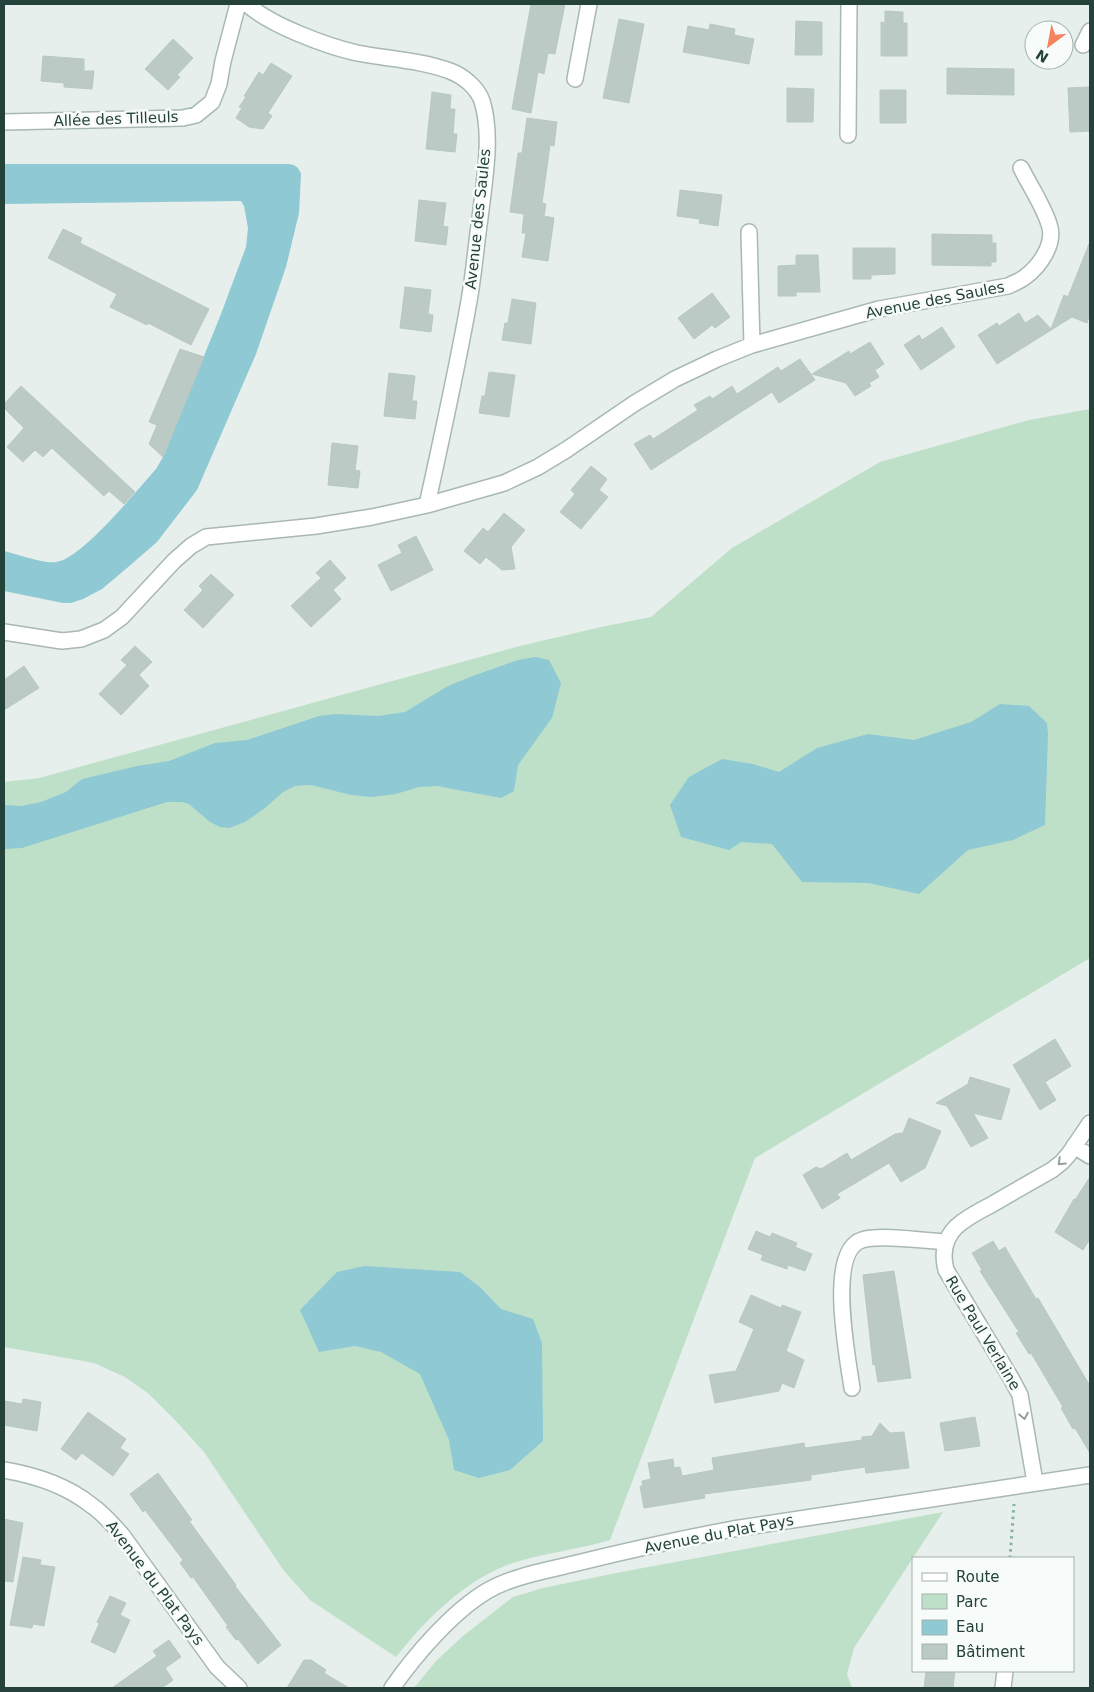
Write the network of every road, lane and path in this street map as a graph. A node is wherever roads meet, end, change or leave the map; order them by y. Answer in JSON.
{"nodes":[{"id":1,"x":238,"y":4,"type":"edge"},
{"id":2,"x":247,"y":4,"type":"edge"},
{"id":3,"x":589,"y":4,"type":"edge"},
{"id":4,"x":849,"y":4,"type":"edge"},
{"id":5,"x":1090,"y":31,"type":"edge"},
{"id":6,"x":1083,"y":45,"type":"dead end"},
{"id":7,"x":575,"y":79,"type":"dead end"},
{"id":8,"x":4,"y":122,"type":"edge"},
{"id":9,"x":848,"y":135,"type":"dead end"},
{"id":10,"x":1021,"y":168,"type":"dead end"},
{"id":11,"x":750,"y":232,"type":"dead end"},
{"id":12,"x":752,"y":345,"type":"junction"},
{"id":13,"x":427,"y":505,"type":"junction"},
{"id":14,"x":4,"y":632,"type":"edge"},
{"id":15,"x":1090,"y":1123,"type":"edge"},
{"id":16,"x":1074,"y":1146,"type":"junction"},
{"id":17,"x":1090,"y":1156,"type":"edge"},
{"id":18,"x":946,"y":1242,"type":"junction"},
{"id":19,"x":852,"y":1388,"type":"dead end"},
{"id":20,"x":4,"y":1470,"type":"edge"},
{"id":21,"x":1090,"y":1475,"type":"edge"},
{"id":22,"x":1035,"y":1482,"type":"junction"},
{"id":23,"x":1016,"y":1486,"type":"junction"},
{"id":24,"x":1010,"y":1557,"type":"edge"},
{"id":25,"x":1005,"y":1672,"type":"edge"},
{"id":26,"x":239,"y":1688,"type":"edge"},
{"id":27,"x":392,"y":1688,"type":"edge"},
{"id":28,"x":1003,"y":1688,"type":"edge"}],
"edges":[{"from":1,"to":8,"type":"street","name":"Allée des Tilleuls"},
{"from":2,"to":13,"type":"street","name":"Avenue des Saules"},
{"from":3,"to":7,"type":"street"},
{"from":4,"to":9,"type":"street"},
{"from":5,"to":6,"type":"street"},
{"from":10,"to":12,"type":"street","name":"Avenue des Saules"},
{"from":11,"to":12,"type":"street"},
{"from":12,"to":13,"type":"street","name":"Avenue des Saules"},
{"from":13,"to":14,"type":"street","name":"Avenue des Saules"},
{"from":15,"to":16,"type":"street"},
{"from":16,"to":17,"type":"street"},
{"from":16,"to":18,"type":"street","one_way":true},
{"from":18,"to":19,"type":"street"},
{"from":18,"to":22,"type":"street","name":"Rue Paul Verlaine","one_way":true},
{"from":20,"to":26,"type":"street","name":"Avenue du Plat Pays"},
{"from":21,"to":22,"type":"street","name":"Avenue du Plat Pays"},
{"from":22,"to":23,"type":"street","name":"Avenue du Plat Pays"},
{"from":23,"to":24,"type":"path"},
{"from":23,"to":27,"type":"street","name":"Avenue du Plat Pays"},
{"from":25,"to":28,"type":"street"}]}
